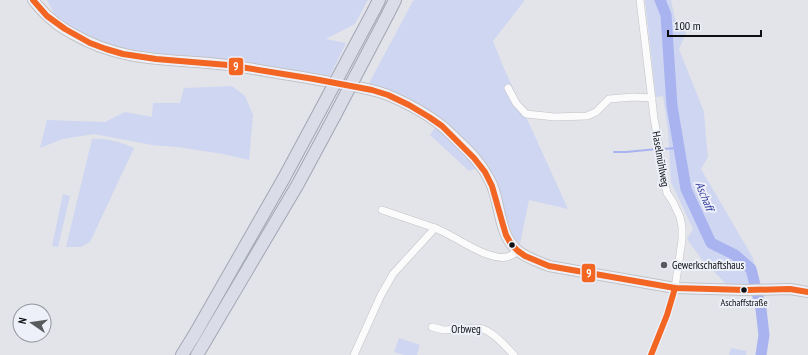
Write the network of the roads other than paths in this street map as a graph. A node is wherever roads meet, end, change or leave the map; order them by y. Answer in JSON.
{"nodes":[{"id":1,"x":32,"y":0,"type":"edge"},
{"id":2,"x":395,"y":0,"type":"edge"},
{"id":3,"x":640,"y":0,"type":"edge"},
{"id":4,"x":376,"y":5,"type":"edge"},
{"id":5,"x":508,"y":88,"type":"dead end"},
{"id":6,"x":652,"y":98,"type":"junction"},
{"id":7,"x":382,"y":210,"type":"dead end"},
{"id":8,"x":435,"y":228,"type":"junction"},
{"id":9,"x":518,"y":251,"type":"junction"},
{"id":10,"x":675,"y":288,"type":"junction"},
{"id":11,"x":808,"y":292,"type":"edge"},
{"id":12,"x":432,"y":327,"type":"dead end"},
{"id":13,"x":182,"y":355,"type":"edge"},
{"id":14,"x":197,"y":355,"type":"edge"},
{"id":15,"x":354,"y":355,"type":"edge"},
{"id":16,"x":514,"y":355,"type":"edge"},
{"id":17,"x":651,"y":355,"type":"edge"}],
"edges":[{"from":1,"to":9,"type":"street"},
{"from":2,"to":14,"type":"highway","bridge":true},
{"from":3,"to":6,"type":"street","name":"Haselmühlweg"},
{"from":4,"to":13,"type":"highway","bridge":true},
{"from":5,"to":6,"type":"street"},
{"from":6,"to":10,"type":"street","name":"Haselmühlweg"},
{"from":7,"to":8,"type":"street"},
{"from":8,"to":9,"type":"street"},
{"from":8,"to":15,"type":"street"},
{"from":9,"to":10,"type":"street"},
{"from":10,"to":11,"type":"street"},
{"from":10,"to":17,"type":"street"},
{"from":12,"to":16,"type":"street","name":"Orbweg"}]}
